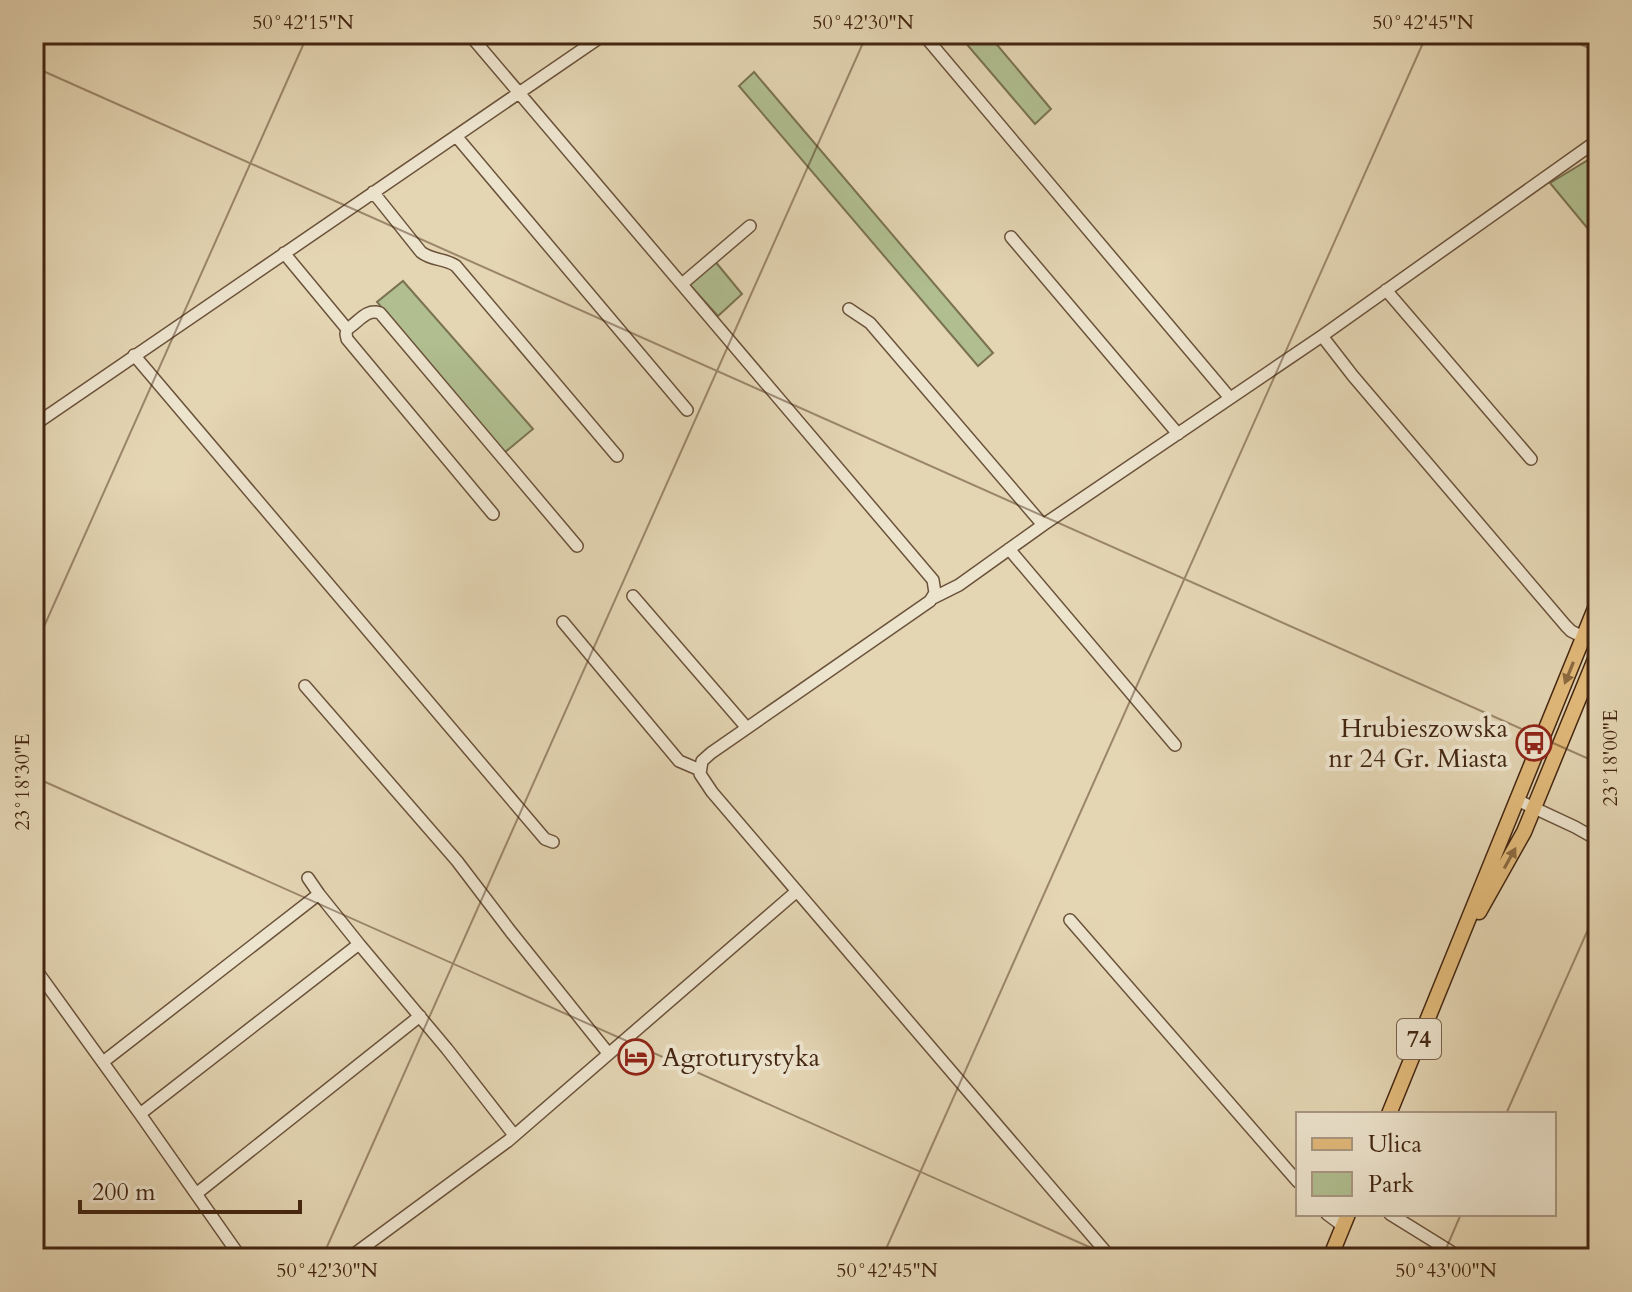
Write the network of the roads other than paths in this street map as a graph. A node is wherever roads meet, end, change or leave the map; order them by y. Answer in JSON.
{"nodes":[{"id":1,"x":469,"y":34,"type":"edge"},
{"id":2,"x":605,"y":34,"type":"edge"},
{"id":3,"x":923,"y":34,"type":"edge"},
{"id":4,"x":520,"y":93,"type":"junction"},
{"id":5,"x":456,"y":136,"type":"junction"},
{"id":6,"x":1598,"y":140,"type":"edge"},
{"id":7,"x":373,"y":192,"type":"junction"},
{"id":8,"x":750,"y":226,"type":"dead end"},
{"id":9,"x":1011,"y":237,"type":"dead end"},
{"id":10,"x":284,"y":253,"type":"junction"},
{"id":11,"x":682,"y":284,"type":"junction"},
{"id":12,"x":1386,"y":290,"type":"junction"},
{"id":13,"x":849,"y":309,"type":"dead end"},
{"id":14,"x":347,"y":329,"type":"junction"},
{"id":15,"x":1322,"y":336,"type":"junction"},
{"id":16,"x":134,"y":355,"type":"junction"},
{"id":17,"x":1230,"y":398,"type":"junction"},
{"id":18,"x":687,"y":410,"type":"dead end"},
{"id":19,"x":34,"y":425,"type":"edge"},
{"id":20,"x":1178,"y":434,"type":"junction"},
{"id":21,"x":617,"y":456,"type":"dead end"},
{"id":22,"x":1531,"y":459,"type":"dead end"},
{"id":23,"x":493,"y":514,"type":"dead end"},
{"id":24,"x":1043,"y":525,"type":"junction"},
{"id":25,"x":577,"y":546,"type":"dead end"},
{"id":26,"x":1009,"y":549,"type":"junction"},
{"id":27,"x":633,"y":596,"type":"dead end"},
{"id":28,"x":933,"y":598,"type":"junction"},
{"id":29,"x":1598,"y":601,"type":"edge"},
{"id":30,"x":563,"y":622,"type":"dead end"},
{"id":31,"x":1583,"y":637,"type":"junction"},
{"id":32,"x":1598,"y":652,"type":"edge"},
{"id":33,"x":305,"y":686,"type":"dead end"},
{"id":34,"x":747,"y":728,"type":"junction"},
{"id":35,"x":1175,"y":745,"type":"dead end"},
{"id":36,"x":700,"y":770,"type":"junction"},
{"id":37,"x":1516,"y":804,"type":"junction"},
{"id":38,"x":1533,"y":811,"type":"junction"},
{"id":39,"x":1598,"y":840,"type":"edge"},
{"id":40,"x":553,"y":842,"type":"dead end"},
{"id":41,"x":308,"y":878,"type":"dead end"},
{"id":42,"x":797,"y":891,"type":"junction"},
{"id":43,"x":319,"y":894,"type":"junction"},
{"id":44,"x":1070,"y":920,"type":"dead end"},
{"id":45,"x":359,"y":944,"type":"junction"},
{"id":46,"x":1450,"y":965,"type":"junction"},
{"id":47,"x":34,"y":967,"type":"edge"},
{"id":48,"x":420,"y":1016,"type":"junction"},
{"id":49,"x":608,"y":1053,"type":"junction"},
{"id":50,"x":103,"y":1062,"type":"junction"},
{"id":51,"x":1390,"y":1112,"type":"edge"},
{"id":52,"x":140,"y":1114,"type":"junction"},
{"id":53,"x":514,"y":1135,"type":"junction"},
{"id":54,"x":1296,"y":1180,"type":"edge"},
{"id":55,"x":196,"y":1194,"type":"junction"},
{"id":56,"x":1393,"y":1216,"type":"edge"},
{"id":57,"x":1345,"y":1220,"type":"edge"},
{"id":58,"x":241,"y":1258,"type":"edge"},
{"id":59,"x":349,"y":1258,"type":"edge"},
{"id":60,"x":1111,"y":1258,"type":"edge"},
{"id":61,"x":1330,"y":1258,"type":"edge"},
{"id":62,"x":1461,"y":1258,"type":"edge"}],
"edges":[{"from":1,"to":4,"type":"street"},
{"from":2,"to":4,"type":"street"},
{"from":3,"to":17,"type":"street"},
{"from":4,"to":5,"type":"street"},
{"from":4,"to":11,"type":"street"},
{"from":5,"to":7,"type":"street"},
{"from":5,"to":18,"type":"street"},
{"from":6,"to":12,"type":"street"},
{"from":7,"to":10,"type":"street"},
{"from":7,"to":21,"type":"street"},
{"from":8,"to":11,"type":"street"},
{"from":9,"to":20,"type":"street"},
{"from":10,"to":14,"type":"street"},
{"from":10,"to":16,"type":"street"},
{"from":11,"to":28,"type":"street"},
{"from":12,"to":15,"type":"street"},
{"from":12,"to":22,"type":"street"},
{"from":13,"to":24,"type":"street"},
{"from":14,"to":23,"type":"street"},
{"from":14,"to":25,"type":"street"},
{"from":15,"to":17,"type":"street"},
{"from":15,"to":31,"type":"street"},
{"from":16,"to":19,"type":"street"},
{"from":16,"to":40,"type":"street"},
{"from":17,"to":20,"type":"street"},
{"from":20,"to":24,"type":"street"},
{"from":24,"to":26,"type":"street"},
{"from":26,"to":28,"type":"street"},
{"from":26,"to":35,"type":"street"},
{"from":27,"to":34,"type":"street"},
{"from":28,"to":34,"type":"street"},
{"from":29,"to":31,"type":"main road","number":"74"},
{"from":30,"to":36,"type":"street"},
{"from":31,"to":37,"type":"main road","number":"74","one_way":true},
{"from":32,"to":38,"type":"main road","number":"74"},
{"from":33,"to":49,"type":"street"},
{"from":34,"to":36,"type":"street"},
{"from":36,"to":42,"type":"street"},
{"from":37,"to":38,"type":"street"},
{"from":37,"to":46,"type":"main road","number":"74"},
{"from":38,"to":39,"type":"street"},
{"from":46,"to":38,"type":"main road","number":"74","one_way":true},
{"from":41,"to":43,"type":"street"},
{"from":42,"to":49,"type":"street"},
{"from":42,"to":60,"type":"street"},
{"from":43,"to":45,"type":"street"},
{"from":43,"to":50,"type":"street"},
{"from":44,"to":54,"type":"street"},
{"from":45,"to":48,"type":"street"},
{"from":45,"to":52,"type":"street"},
{"from":46,"to":51,"type":"main road","number":"74"},
{"from":47,"to":50,"type":"street"},
{"from":48,"to":53,"type":"street"},
{"from":48,"to":55,"type":"street"},
{"from":49,"to":53,"type":"street"},
{"from":50,"to":52,"type":"street"},
{"from":52,"to":55,"type":"street"},
{"from":53,"to":59,"type":"street"},
{"from":55,"to":58,"type":"street"},
{"from":56,"to":62,"type":"street"},
{"from":57,"to":61,"type":"main road"}]}
